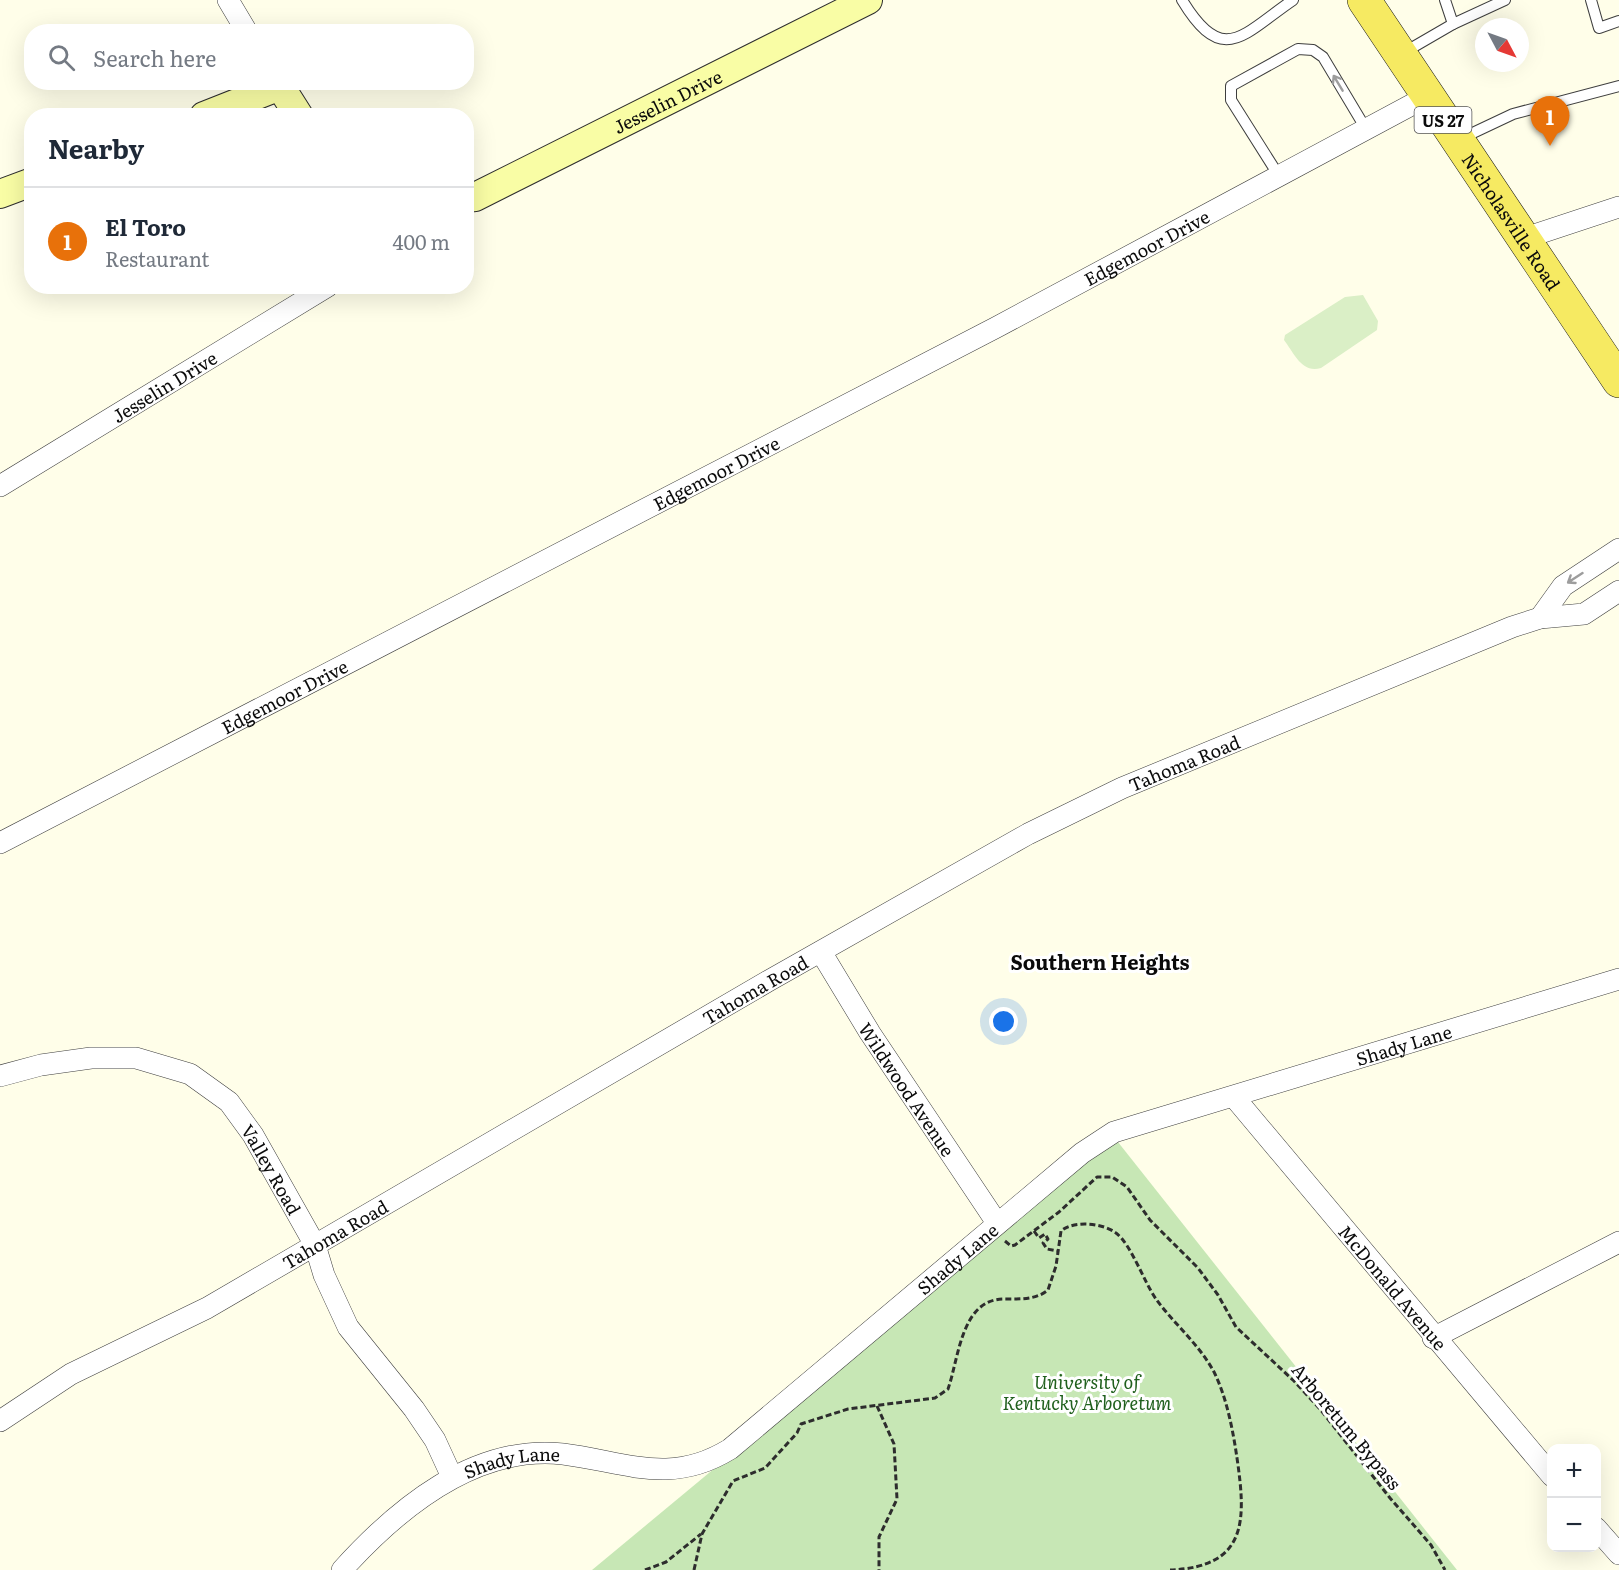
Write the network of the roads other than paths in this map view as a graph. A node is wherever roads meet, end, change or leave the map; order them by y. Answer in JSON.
{"nodes":[{"id":1,"x":868,"y":0,"type":"edge"},
{"id":2,"x":1182,"y":0,"type":"edge"},
{"id":3,"x":1293,"y":0,"type":"edge"},
{"id":4,"x":1364,"y":0,"type":"edge"},
{"id":5,"x":1445,"y":0,"type":"edge"},
{"id":6,"x":1591,"y":0,"type":"edge"},
{"id":7,"x":231,"y":1,"type":"edge"},
{"id":8,"x":1497,"y":1,"type":"edge"},
{"id":9,"x":1619,"y":21,"type":"edge"},
{"id":10,"x":243,"y":24,"type":"edge"},
{"id":11,"x":1453,"y":24,"type":"junction"},
{"id":12,"x":1400,"y":54,"type":"junction"},
{"id":13,"x":1619,"y":86,"type":"edge"},
{"id":14,"x":265,"y":90,"type":"edge"},
{"id":15,"x":283,"y":90,"type":"edge"},
{"id":16,"x":1428,"y":96,"type":"junction"},
{"id":17,"x":223,"y":108,"type":"edge"},
{"id":18,"x":294,"y":108,"type":"edge"},
{"id":19,"x":1366,"y":129,"type":"junction"},
{"id":20,"x":1457,"y":140,"type":"junction"},
{"id":21,"x":1279,"y":176,"type":"junction"},
{"id":22,"x":24,"y":185,"type":"edge"},
{"id":23,"x":0,"y":194,"type":"edge"},
{"id":24,"x":474,"y":197,"type":"edge"},
{"id":25,"x":1619,"y":207,"type":"edge"},
{"id":26,"x":1525,"y":238,"type":"junction"},
{"id":27,"x":315,"y":294,"type":"edge"},
{"id":28,"x":1619,"y":381,"type":"edge"},
{"id":29,"x":0,"y":486,"type":"edge"},
{"id":30,"x":1619,"y":549,"type":"edge"},
{"id":31,"x":1619,"y":591,"type":"edge"},
{"id":32,"x":1540,"y":618,"type":"junction"},
{"id":33,"x":0,"y":843,"type":"edge"},
{"id":34,"x":821,"y":952,"type":"junction"},
{"id":35,"x":1619,"y":979,"type":"edge"},
{"id":36,"x":0,"y":1076,"type":"edge"},
{"id":37,"x":1234,"y":1097,"type":"junction"},
{"id":38,"x":997,"y":1223,"type":"junction"},
{"id":39,"x":1619,"y":1242,"type":"edge"},
{"id":40,"x":315,"y":1245,"type":"junction"},
{"id":41,"x":1433,"y":1338,"type":"junction"},
{"id":42,"x":0,"y":1421,"type":"edge"},
{"id":43,"x":1547,"y":1471,"type":"edge"},
{"id":44,"x":452,"y":1478,"type":"junction"},
{"id":45,"x":1601,"y":1534,"type":"edge"},
{"id":46,"x":1619,"y":1554,"type":"edge"},
{"id":47,"x":342,"y":1570,"type":"edge"}],
"edges":[{"from":1,"to":24,"type":"street","name":"Jesselin Drive"},
{"from":2,"to":3,"type":"lane"},
{"from":4,"to":12,"type":"main road","name":"Nicholasville Road","number":"US 27"},
{"from":5,"to":11,"type":"lane"},
{"from":6,"to":9,"type":"lane"},
{"from":7,"to":10,"type":"street"},
{"from":8,"to":11,"type":"lane"},
{"from":11,"to":12,"type":"lane"},
{"from":12,"to":16,"type":"main road","name":"Nicholasville Road","number":"US 27"},
{"from":13,"to":20,"type":"lane"},
{"from":14,"to":17,"type":"street"},
{"from":15,"to":18,"type":"street"},
{"from":16,"to":19,"type":"street","name":"Edgemoor Drive"},
{"from":16,"to":20,"type":"main road","name":"Nicholasville Road","number":"US 27"},
{"from":19,"to":21,"type":"street","name":"Edgemoor Drive"},
{"from":19,"to":21,"type":"lane","one_way":true},
{"from":20,"to":26,"type":"main road","name":"Nicholasville Road","number":"US 27"},
{"from":21,"to":33,"type":"street","name":"Edgemoor Drive"},
{"from":22,"to":23,"type":"street"},
{"from":25,"to":26,"type":"street"},
{"from":26,"to":28,"type":"main road","name":"Nicholasville Road","number":"US 27"},
{"from":27,"to":29,"type":"street","name":"Jesselin Drive"},
{"from":30,"to":32,"type":"street","one_way":true},
{"from":31,"to":32,"type":"street","name":"Tahoma Road"},
{"from":32,"to":34,"type":"street","name":"Tahoma Road"},
{"from":34,"to":38,"type":"street","name":"Wildwood Avenue"},
{"from":34,"to":40,"type":"street","name":"Tahoma Road"},
{"from":35,"to":37,"type":"street","name":"Shady Lane"},
{"from":36,"to":40,"type":"street","name":"Valley Road"},
{"from":37,"to":38,"type":"street","name":"Shady Lane"},
{"from":37,"to":41,"type":"street","name":"McDonald Avenue"},
{"from":38,"to":44,"type":"street","name":"Shady Lane"},
{"from":39,"to":41,"type":"street"},
{"from":40,"to":42,"type":"street","name":"Tahoma Road"},
{"from":40,"to":44,"type":"street","name":"Valley Road"},
{"from":41,"to":43,"type":"street","name":"McDonald Avenue"},
{"from":44,"to":47,"type":"street","name":"Shady Lane"},
{"from":45,"to":46,"type":"street"}]}
